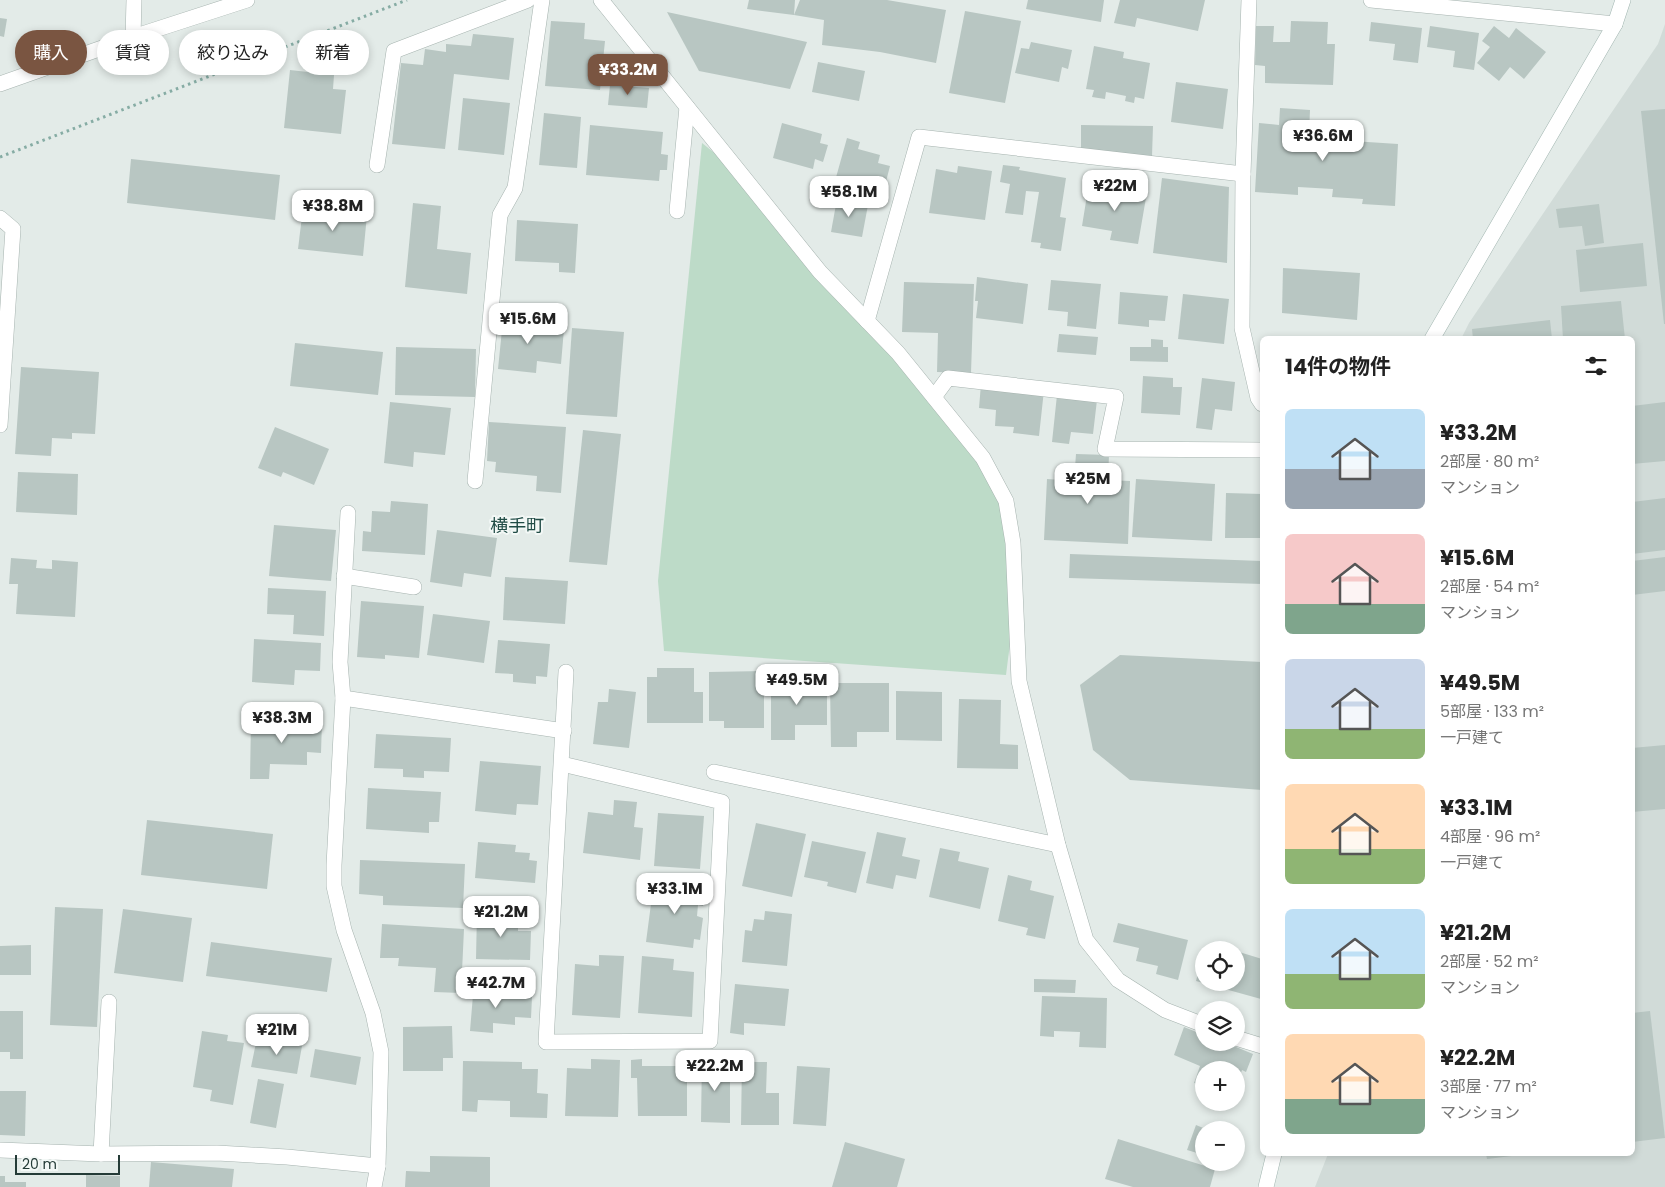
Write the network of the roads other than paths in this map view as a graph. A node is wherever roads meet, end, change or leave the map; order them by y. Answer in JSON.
{"nodes":[{"id":1,"x":134,"y":0,"type":"edge"},
{"id":2,"x":247,"y":0,"type":"edge"},
{"id":3,"x":528,"y":0,"type":"edge"},
{"id":4,"x":542,"y":0,"type":"edge"},
{"id":5,"x":601,"y":0,"type":"edge"},
{"id":6,"x":1249,"y":0,"type":"edge"},
{"id":7,"x":1371,"y":0,"type":"edge"},
{"id":8,"x":1623,"y":0,"type":"edge"},
{"id":9,"x":1614,"y":24,"type":"junction"},
{"id":10,"x":133,"y":30,"type":"edge"},
{"id":11,"x":155,"y":30,"type":"edge"},
{"id":12,"x":97,"y":50,"type":"edge"},
{"id":13,"x":0,"y":84,"type":"edge"},
{"id":14,"x":687,"y":107,"type":"junction"},
{"id":15,"x":377,"y":165,"type":"dead end"},
{"id":16,"x":1243,"y":174,"type":"junction"},
{"id":17,"x":677,"y":211,"type":"dead end"},
{"id":18,"x":0,"y":218,"type":"edge"},
{"id":19,"x":867,"y":321,"type":"junction"},
{"id":20,"x":1434,"y":336,"type":"edge"},
{"id":21,"x":934,"y":397,"type":"junction"},
{"id":22,"x":1260,"y":401,"type":"edge"},
{"id":23,"x":0,"y":425,"type":"edge"},
{"id":24,"x":1260,"y":450,"type":"edge"},
{"id":25,"x":475,"y":481,"type":"dead end"},
{"id":26,"x":348,"y":513,"type":"dead end"},
{"id":27,"x":344,"y":576,"type":"junction"},
{"id":28,"x":414,"y":587,"type":"dead end"},
{"id":29,"x":566,"y":672,"type":"dead end"},
{"id":30,"x":343,"y":698,"type":"junction"},
{"id":31,"x":564,"y":731,"type":"junction"},
{"id":32,"x":562,"y":764,"type":"junction"},
{"id":33,"x":714,"y":772,"type":"dead end"},
{"id":34,"x":1058,"y":845,"type":"junction"},
{"id":35,"x":109,"y":1002,"type":"dead end"},
{"id":36,"x":1195,"y":1022,"type":"edge"},
{"id":37,"x":1245,"y":1041,"type":"edge"},
{"id":38,"x":1260,"y":1045,"type":"edge"},
{"id":39,"x":0,"y":1150,"type":"edge"},
{"id":40,"x":101,"y":1154,"type":"junction"},
{"id":41,"x":1274,"y":1156,"type":"edge"},
{"id":42,"x":378,"y":1166,"type":"junction"},
{"id":43,"x":374,"y":1187,"type":"edge"},
{"id":44,"x":1266,"y":1187,"type":"edge"}],
"edges":[{"from":1,"to":10,"type":"street"},
{"from":2,"to":11,"type":"street"},
{"from":3,"to":15,"type":"street"},
{"from":4,"to":25,"type":"street"},
{"from":5,"to":14,"type":"street"},
{"from":6,"to":16,"type":"street"},
{"from":7,"to":9,"type":"street"},
{"from":8,"to":9,"type":"street"},
{"from":9,"to":20,"type":"street"},
{"from":12,"to":13,"type":"street"},
{"from":14,"to":17,"type":"street"},
{"from":14,"to":19,"type":"street"},
{"from":16,"to":19,"type":"street"},
{"from":16,"to":22,"type":"street"},
{"from":18,"to":23,"type":"street"},
{"from":19,"to":21,"type":"street"},
{"from":21,"to":24,"type":"street"},
{"from":21,"to":34,"type":"street"},
{"from":26,"to":27,"type":"street"},
{"from":27,"to":28,"type":"street"},
{"from":27,"to":30,"type":"street"},
{"from":29,"to":31,"type":"street"},
{"from":30,"to":31,"type":"street"},
{"from":30,"to":42,"type":"street"},
{"from":31,"to":32,"type":"street"},
{"from":32,"to":32,"type":"street"},
{"from":33,"to":34,"type":"street"},
{"from":34,"to":36,"type":"street"},
{"from":35,"to":40,"type":"street"},
{"from":37,"to":38,"type":"street"},
{"from":39,"to":40,"type":"street"},
{"from":40,"to":42,"type":"street"},
{"from":41,"to":44,"type":"street"},
{"from":42,"to":43,"type":"street"}]}
